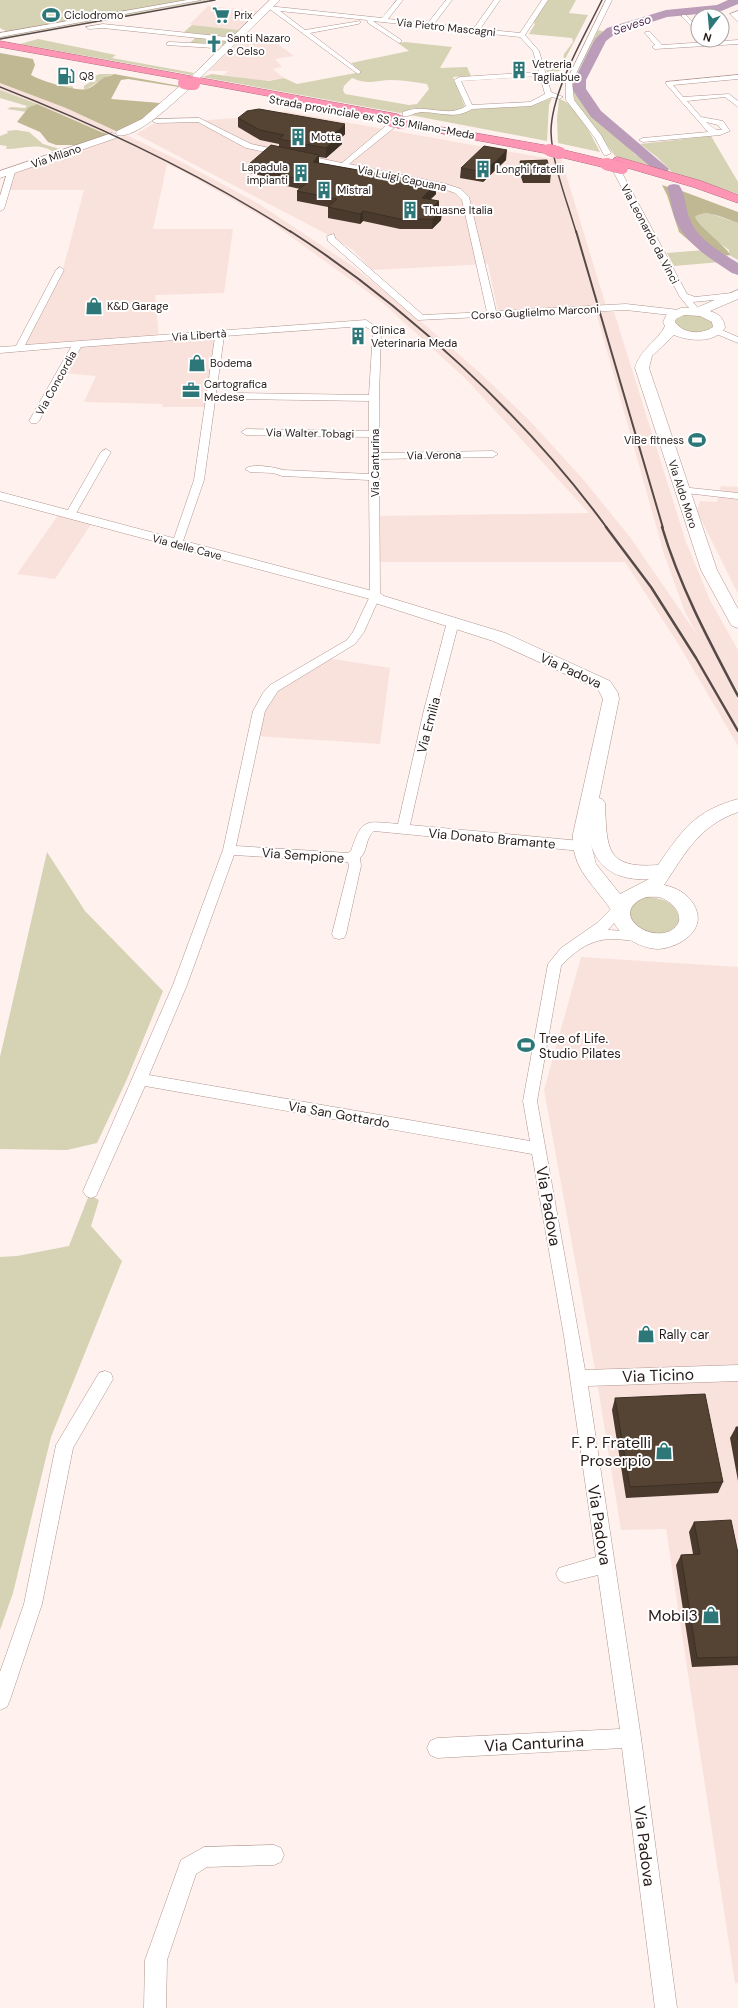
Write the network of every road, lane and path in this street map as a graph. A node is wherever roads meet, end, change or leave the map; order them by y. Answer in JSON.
{"nodes":[{"id":1,"x":198,"y":0,"type":"edge"},
{"id":2,"x":400,"y":0,"type":"edge"},
{"id":3,"x":449,"y":0,"type":"edge"},
{"id":4,"x":497,"y":0,"type":"edge"},
{"id":5,"x":545,"y":0,"type":"edge"},
{"id":6,"x":609,"y":0,"type":"edge"},
{"id":7,"x":271,"y":5,"type":"edge"},
{"id":8,"x":738,"y":13,"type":"edge"},
{"id":9,"x":684,"y":16,"type":"dead end"},
{"id":10,"x":369,"y":19,"type":"junction"},
{"id":11,"x":384,"y":20,"type":"junction"},
{"id":12,"x":738,"y":20,"type":"edge"},
{"id":13,"x":690,"y":22,"type":"edge"},
{"id":14,"x":430,"y":25,"type":"junction"},
{"id":15,"x":80,"y":28,"type":"dead end"},
{"id":16,"x":476,"y":30,"type":"junction"},
{"id":17,"x":304,"y":32,"type":"junction"},
{"id":18,"x":648,"y":33,"type":"dead end"},
{"id":19,"x":0,"y":35,"type":"edge"},
{"id":20,"x":522,"y":35,"type":"junction"},
{"id":21,"x":236,"y":40,"type":"junction"},
{"id":22,"x":399,"y":41,"type":"dead end"},
{"id":23,"x":0,"y":44,"type":"edge"},
{"id":24,"x":169,"y":44,"type":"dead end"},
{"id":25,"x":690,"y":44,"type":"edge"},
{"id":26,"x":228,"y":47,"type":"junction"},
{"id":27,"x":0,"y":49,"type":"edge"},
{"id":28,"x":358,"y":72,"type":"dead end"},
{"id":29,"x":544,"y":74,"type":"junction"},
{"id":30,"x":738,"y":77,"type":"edge"},
{"id":31,"x":191,"y":81,"type":"junction"},
{"id":32,"x":550,"y":95,"type":"junction"},
{"id":33,"x":682,"y":99,"type":"junction"},
{"id":34,"x":570,"y":100,"type":"junction"},
{"id":35,"x":737,"y":102,"type":"edge"},
{"id":36,"x":470,"y":108,"type":"junction"},
{"id":37,"x":700,"y":119,"type":"junction"},
{"id":38,"x":399,"y":120,"type":"junction"},
{"id":39,"x":151,"y":121,"type":"junction"},
{"id":40,"x":720,"y":133,"type":"junction"},
{"id":41,"x":643,"y":140,"type":"dead end"},
{"id":42,"x":612,"y":163,"type":"junction"},
{"id":43,"x":343,"y":166,"type":"junction"},
{"id":44,"x":11,"y":172,"type":"junction"},
{"id":45,"x":0,"y":175,"type":"edge"},
{"id":46,"x":679,"y":182,"type":"junction"},
{"id":47,"x":738,"y":199,"type":"edge"},
{"id":48,"x":738,"y":206,"type":"edge"},
{"id":49,"x":0,"y":209,"type":"edge"},
{"id":50,"x":331,"y":236,"type":"dead end"},
{"id":51,"x":60,"y":270,"type":"dead end"},
{"id":52,"x":735,"y":295,"type":"edge"},
{"id":53,"x":684,"y":297,"type":"junction"},
{"id":54,"x":719,"y":301,"type":"junction"},
{"id":55,"x":649,"y":309,"type":"junction"},
{"id":56,"x":680,"y":312,"type":"junction"},
{"id":57,"x":697,"y":312,"type":"junction"},
{"id":58,"x":492,"y":314,"type":"junction"},
{"id":59,"x":714,"y":317,"type":"junction"},
{"id":60,"x":670,"y":325,"type":"junction"},
{"id":61,"x":377,"y":330,"type":"joint"},
{"id":62,"x":717,"y":331,"type":"junction"},
{"id":63,"x":220,"y":334,"type":"junction"},
{"id":64,"x":691,"y":335,"type":"junction"},
{"id":65,"x":738,"y":340,"type":"edge"},
{"id":66,"x":659,"y":343,"type":"junction"},
{"id":67,"x":77,"y":345,"type":"junction"},
{"id":68,"x":18,"y":349,"type":"junction"},
{"id":69,"x":0,"y":350,"type":"edge"},
{"id":70,"x":236,"y":396,"type":"dead end"},
{"id":71,"x":374,"y":398,"type":"junction"},
{"id":72,"x":34,"y":421,"type":"dead end"},
{"id":73,"x":246,"y":432,"type":"dead end"},
{"id":74,"x":375,"y":434,"type":"junction"},
{"id":75,"x":106,"y":452,"type":"dead end"},
{"id":76,"x":493,"y":454,"type":"dead end"},
{"id":77,"x":375,"y":456,"type":"junction"},
{"id":78,"x":250,"y":469,"type":"dead end"},
{"id":79,"x":375,"y":476,"type":"junction"},
{"id":80,"x":681,"y":490,"type":"junction"},
{"id":81,"x":0,"y":496,"type":"edge"},
{"id":82,"x":738,"y":496,"type":"edge"},
{"id":83,"x":70,"y":515,"type":"junction"},
{"id":84,"x":177,"y":544,"type":"junction"},
{"id":85,"x":375,"y":596,"type":"junction"},
{"id":86,"x":453,"y":622,"type":"junction"},
{"id":87,"x":738,"y":623,"type":"edge"},
{"id":88,"x":594,"y":780,"type":"junction"},
{"id":89,"x":738,"y":805,"type":"edge"},
{"id":90,"x":403,"y":828,"type":"junction"},
{"id":91,"x":581,"y":846,"type":"junction"},
{"id":92,"x":229,"y":850,"type":"junction"},
{"id":93,"x":676,"y":856,"type":"junction"},
{"id":94,"x":353,"y":857,"type":"junction"},
{"id":95,"x":663,"y":871,"type":"junction"},
{"id":96,"x":593,"y":874,"type":"junction"},
{"id":97,"x":644,"y":890,"type":"junction"},
{"id":98,"x":678,"y":898,"type":"junction"},
{"id":99,"x":620,"y":908,"type":"junction"},
{"id":100,"x":339,"y":934,"type":"dead end"},
{"id":101,"x":637,"y":936,"type":"junction"},
{"id":102,"x":583,"y":939,"type":"junction"},
{"id":103,"x":140,"y":1079,"type":"junction"},
{"id":104,"x":539,"y":1149,"type":"junction"},
{"id":105,"x":91,"y":1191,"type":"dead end"},
{"id":106,"x":738,"y":1373,"type":"edge"},
{"id":107,"x":578,"y":1378,"type":"junction"},
{"id":108,"x":105,"y":1379,"type":"dead end"},
{"id":109,"x":606,"y":1564,"type":"junction"},
{"id":110,"x":565,"y":1574,"type":"dead end"},
{"id":111,"x":0,"y":1700,"type":"edge"},
{"id":112,"x":631,"y":1738,"type":"junction"},
{"id":113,"x":436,"y":1748,"type":"dead end"},
{"id":114,"x":274,"y":1855,"type":"dead end"},
{"id":115,"x":154,"y":2008,"type":"edge"},
{"id":116,"x":666,"y":2008,"type":"edge"}],
"edges":[{"from":1,"to":19,"type":"street"},
{"from":2,"to":11,"type":"street"},
{"from":3,"to":14,"type":"street"},
{"from":4,"to":16,"type":"street"},
{"from":5,"to":20,"type":"street"},
{"from":6,"to":34,"type":"street"},
{"from":7,"to":10,"type":"street","name":"Via Pietro Mascagni"},
{"from":7,"to":17,"type":"street"},
{"from":7,"to":21,"type":"street","name":"Via Milano"},
{"from":8,"to":12,"type":"street"},
{"from":9,"to":13,"type":"street"},
{"from":10,"to":11,"type":"street","name":"Via Pietro Mascagni"},
{"from":10,"to":17,"type":"street","name":"Via Pietro Mascagni"},
{"from":10,"to":22,"type":"street","name":"Via Pietro Mascagni"},
{"from":11,"to":14,"type":"street","name":"Via Pietro Mascagni"},
{"from":14,"to":16,"type":"street","name":"Via Pietro Mascagni"},
{"from":15,"to":21,"type":"street"},
{"from":16,"to":20,"type":"street","name":"Via Pietro Mascagni"},
{"from":17,"to":28,"type":"street"},
{"from":18,"to":25,"type":"street"},
{"from":20,"to":29,"type":"street"},
{"from":21,"to":26,"type":"street","name":"Via Milano"},
{"from":23,"to":31,"type":"highway","name":"Strada provinciale ex SS 35 Milano-Meda"},
{"from":24,"to":26,"type":"street"},
{"from":26,"to":31,"type":"street","name":"Via Milano"},
{"from":27,"to":31,"type":"highway","name":"Strada provinciale ex SS 35 Milano-Meda"},
{"from":29,"to":32,"type":"street"},
{"from":29,"to":36,"type":"street"},
{"from":30,"to":33,"type":"street"},
{"from":31,"to":38,"type":"highway","name":"Strada provinciale ex SS 35 Milano-Meda"},
{"from":31,"to":39,"type":"street","name":"Via Milano"},
{"from":32,"to":34,"type":"street"},
{"from":32,"to":36,"type":"street"},
{"from":33,"to":35,"type":"street"},
{"from":33,"to":37,"type":"street"},
{"from":34,"to":42,"type":"street","name":"Via Leonardo da Vinci"},
{"from":36,"to":38,"type":"street"},
{"from":37,"to":40,"type":"street"},
{"from":37,"to":40,"type":"street"},
{"from":38,"to":42,"type":"highway","name":"Strada provinciale ex SS 35 Milano-Meda"},
{"from":38,"to":43,"type":"street"},
{"from":39,"to":43,"type":"street","name":"Via Luigi Capuana"},
{"from":39,"to":44,"type":"street","name":"Via Milano"},
{"from":40,"to":41,"type":"street"},
{"from":42,"to":46,"type":"highway","name":"Strada provinciale ex SS 35 Milano-Meda"},
{"from":42,"to":53,"type":"street","name":"Via Leonardo da Vinci"},
{"from":43,"to":58,"type":"street","name":"Via Luigi Capuana"},
{"from":44,"to":45,"type":"street","name":"Via Milano"},
{"from":44,"to":49,"type":"street"},
{"from":46,"to":47,"type":"highway","name":"Strada provinciale ex SS 35 Milano-Meda"},
{"from":46,"to":48,"type":"highway","name":"Strada provinciale ex SS 35 Milano-Meda"},
{"from":50,"to":58,"type":"street","name":"Corso Guglielmo Marconi"},
{"from":51,"to":68,"type":"street"},
{"from":52,"to":53,"type":"street"},
{"from":52,"to":54,"type":"street"},
{"from":53,"to":56,"type":"street"},
{"from":53,"to":57,"type":"street","name":"Via Leonardo da Vinci"},
{"from":54,"to":57,"type":"street"},
{"from":54,"to":59,"type":"street"},
{"from":55,"to":56,"type":"street","name":"Corso Guglielmo Marconi"},
{"from":55,"to":58,"type":"street","name":"Corso Guglielmo Marconi"},
{"from":55,"to":60,"type":"street","name":"Corso Guglielmo Marconi"},
{"from":56,"to":57,"type":"street"},
{"from":56,"to":60,"type":"street","name":"Via Aldo Moro"},
{"from":57,"to":59,"type":"street"},
{"from":59,"to":62,"type":"street"},
{"from":60,"to":64,"type":"street"},
{"from":60,"to":66,"type":"street","name":"Via Aldo Moro"},
{"from":61,"to":63,"type":"street","name":"Via Libertà"},
{"from":61,"to":71,"type":"street","name":"Via Canturina"},
{"from":62,"to":64,"type":"street","name":"Via Aldo Moro"},
{"from":62,"to":65,"type":"street"},
{"from":63,"to":67,"type":"street","name":"Via Libertà"},
{"from":63,"to":84,"type":"street"},
{"from":64,"to":66,"type":"street","name":"Via Aldo Moro"},
{"from":66,"to":80,"type":"street","name":"Via Aldo Moro"},
{"from":67,"to":68,"type":"street","name":"Via Libertà"},
{"from":67,"to":72,"type":"street","name":"Via Concordia"},
{"from":68,"to":69,"type":"street","name":"Via Libertà"},
{"from":70,"to":71,"type":"street"},
{"from":71,"to":74,"type":"street","name":"Via Canturina"},
{"from":73,"to":74,"type":"street","name":"Via Walter Tobagi"},
{"from":74,"to":77,"type":"street","name":"Via Canturina"},
{"from":75,"to":83,"type":"street"},
{"from":76,"to":77,"type":"street","name":"Via Verona"},
{"from":77,"to":79,"type":"street","name":"Via Canturina"},
{"from":78,"to":79,"type":"street"},
{"from":79,"to":85,"type":"street","name":"Via Canturina"},
{"from":80,"to":82,"type":"street"},
{"from":80,"to":87,"type":"street","name":"Via Aldo Moro"},
{"from":81,"to":83,"type":"street","name":"Via delle Cave"},
{"from":83,"to":84,"type":"street","name":"Via delle Cave"},
{"from":84,"to":85,"type":"street","name":"Via delle Cave"},
{"from":85,"to":86,"type":"street","name":"Via Padova"},
{"from":85,"to":92,"type":"street"},
{"from":86,"to":88,"type":"street","name":"Via Padova"},
{"from":86,"to":90,"type":"street","name":"Via Emilia"},
{"from":88,"to":91,"type":"street","name":"Via Padova"},
{"from":88,"to":95,"type":"street"},
{"from":89,"to":93,"type":"street"},
{"from":90,"to":91,"type":"street","name":"Via Donato Bramante"},
{"from":90,"to":94,"type":"street","name":"Via Sempione"},
{"from":91,"to":96,"type":"street","name":"Via Padova"},
{"from":92,"to":94,"type":"street","name":"Via Sempione"},
{"from":92,"to":103,"type":"street"},
{"from":93,"to":95,"type":"street"},
{"from":93,"to":98,"type":"street"},
{"from":94,"to":100,"type":"street"},
{"from":95,"to":97,"type":"street"},
{"from":96,"to":97,"type":"street"},
{"from":96,"to":99,"type":"street","name":"Via Padova"},
{"from":97,"to":98,"type":"street"},
{"from":97,"to":99,"type":"street"},
{"from":98,"to":101,"type":"street"},
{"from":99,"to":101,"type":"street"},
{"from":99,"to":102,"type":"street","name":"Via Padova"},
{"from":101,"to":102,"type":"street"},
{"from":102,"to":104,"type":"street","name":"Via Padova"},
{"from":103,"to":104,"type":"street","name":"Via San Gottardo"},
{"from":103,"to":105,"type":"street"},
{"from":104,"to":107,"type":"street","name":"Via Padova"},
{"from":106,"to":107,"type":"street","name":"Via Ticino"},
{"from":107,"to":109,"type":"street","name":"Via Padova"},
{"from":108,"to":111,"type":"street"},
{"from":109,"to":110,"type":"street"},
{"from":109,"to":112,"type":"street","name":"Via Padova"},
{"from":112,"to":113,"type":"street","name":"Via Canturina"},
{"from":112,"to":116,"type":"street","name":"Via Padova"},
{"from":114,"to":115,"type":"street"}]}
